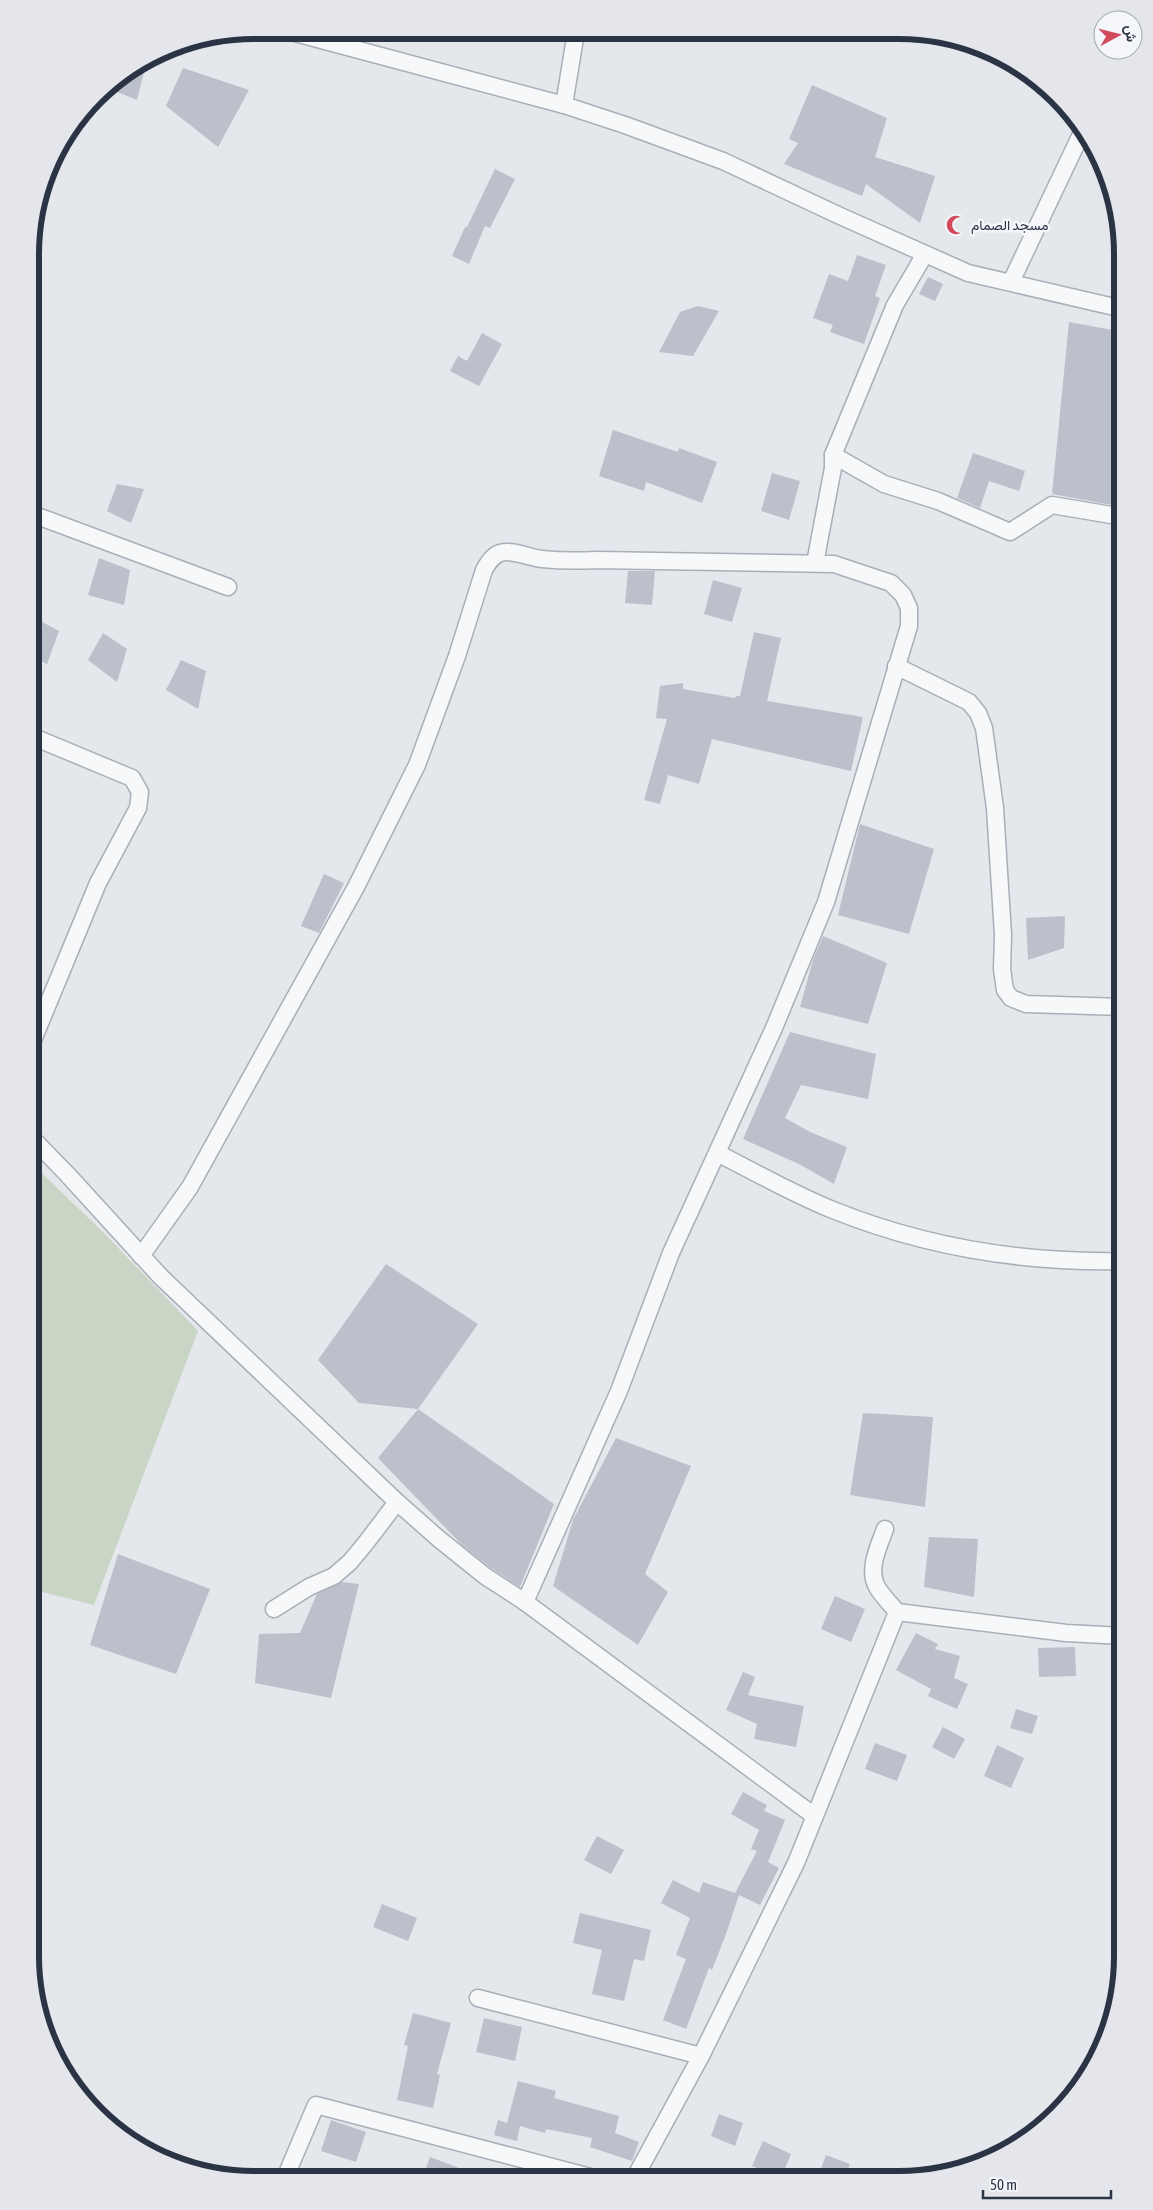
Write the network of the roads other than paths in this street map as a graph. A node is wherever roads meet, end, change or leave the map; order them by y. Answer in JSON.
{"nodes":[{"id":1,"x":318,"y":39,"type":"edge"},
{"id":2,"x":575,"y":39,"type":"edge"},
{"id":3,"x":564,"y":105,"type":"junction"},
{"id":4,"x":1080,"y":137,"type":"edge"},
{"id":5,"x":925,"y":254,"type":"junction"},
{"id":6,"x":1011,"y":282,"type":"junction"},
{"id":7,"x":1114,"y":307,"type":"edge"},
{"id":8,"x":833,"y":455,"type":"junction"},
{"id":9,"x":1114,"y":515,"type":"edge"},
{"id":10,"x":39,"y":517,"type":"edge"},
{"id":11,"x":815,"y":563,"type":"junction"},
{"id":12,"x":228,"y":587,"type":"dead end"},
{"id":13,"x":896,"y":666,"type":"junction"},
{"id":14,"x":39,"y":739,"type":"edge"},
{"id":15,"x":1114,"y":1007,"type":"edge"},
{"id":16,"x":39,"y":1026,"type":"edge"},
{"id":17,"x":39,"y":1145,"type":"edge"},
{"id":18,"x":717,"y":1153,"type":"junction"},
{"id":19,"x":141,"y":1256,"type":"junction"},
{"id":20,"x":1114,"y":1261,"type":"edge"},
{"id":21,"x":397,"y":1502,"type":"junction"},
{"id":22,"x":885,"y":1529,"type":"dead end"},
{"id":23,"x":525,"y":1602,"type":"junction"},
{"id":24,"x":274,"y":1609,"type":"dead end"},
{"id":25,"x":898,"y":1612,"type":"junction"},
{"id":26,"x":1114,"y":1636,"type":"edge"},
{"id":27,"x":813,"y":1815,"type":"junction"},
{"id":28,"x":478,"y":1998,"type":"dead end"},
{"id":29,"x":701,"y":2056,"type":"junction"},
{"id":30,"x":288,"y":2171,"type":"edge"},
{"id":31,"x":568,"y":2171,"type":"edge"},
{"id":32,"x":638,"y":2171,"type":"edge"}],
"edges":[{"from":1,"to":3,"type":"street"},
{"from":2,"to":3,"type":"street"},
{"from":3,"to":5,"type":"street"},
{"from":4,"to":6,"type":"street"},
{"from":5,"to":6,"type":"street"},
{"from":5,"to":8,"type":"street"},
{"from":6,"to":7,"type":"street"},
{"from":8,"to":9,"type":"street"},
{"from":8,"to":11,"type":"street"},
{"from":10,"to":12,"type":"street"},
{"from":11,"to":13,"type":"street"},
{"from":11,"to":19,"type":"street"},
{"from":13,"to":15,"type":"street"},
{"from":13,"to":18,"type":"street"},
{"from":14,"to":16,"type":"street"},
{"from":17,"to":19,"type":"street"},
{"from":18,"to":20,"type":"street"},
{"from":18,"to":23,"type":"street"},
{"from":19,"to":21,"type":"street"},
{"from":21,"to":23,"type":"street"},
{"from":21,"to":24,"type":"street"},
{"from":22,"to":25,"type":"street"},
{"from":23,"to":27,"type":"street"},
{"from":25,"to":26,"type":"street"},
{"from":25,"to":27,"type":"street"},
{"from":27,"to":29,"type":"street"},
{"from":28,"to":29,"type":"street"},
{"from":29,"to":32,"type":"street"},
{"from":30,"to":31,"type":"street"}]}
